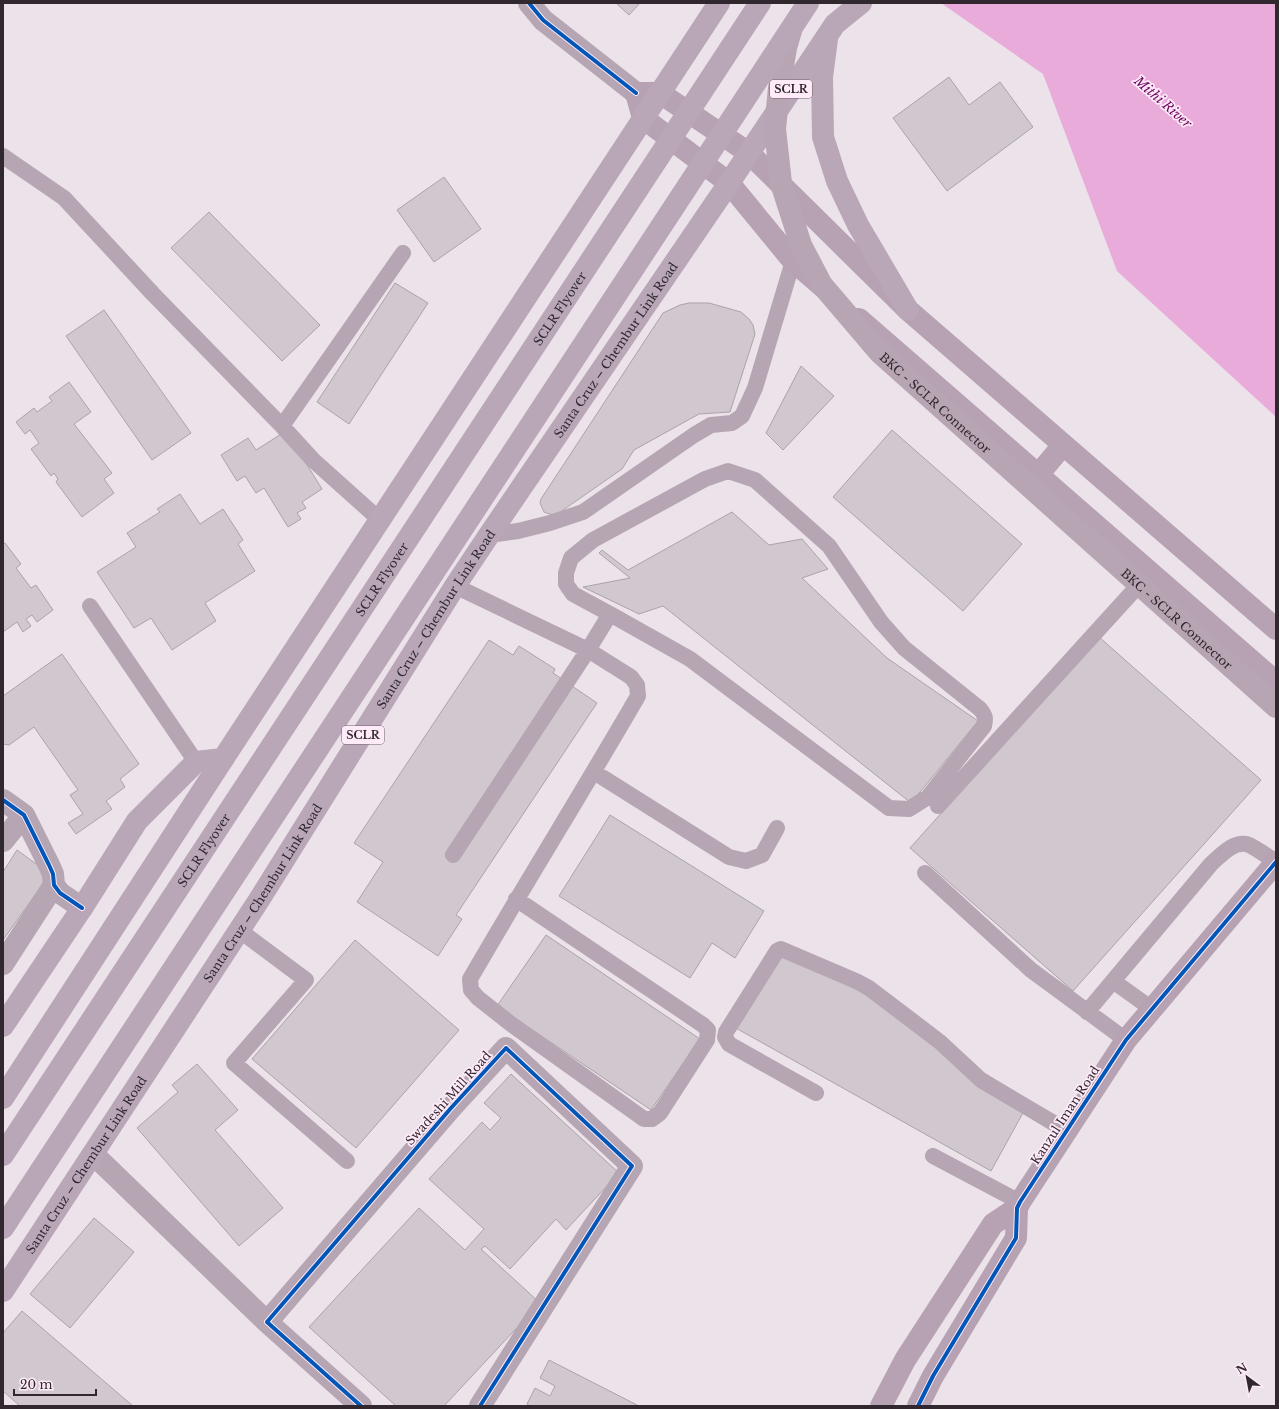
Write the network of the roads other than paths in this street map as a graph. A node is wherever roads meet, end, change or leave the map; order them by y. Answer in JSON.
{"nodes":[{"id":1,"x":530,"y":3,"type":"edge"},
{"id":2,"x":720,"y":3,"type":"edge"},
{"id":3,"x":760,"y":3,"type":"edge"},
{"id":4,"x":800,"y":3,"type":"edge"},
{"id":5,"x":808,"y":3,"type":"edge"},
{"id":6,"x":842,"y":3,"type":"edge"},
{"id":7,"x":861,"y":3,"type":"edge"},
{"id":8,"x":831,"y":29,"type":"junction"},
{"id":9,"x":636,"y":92,"type":"junction"},
{"id":10,"x":660,"y":93,"type":"junction"},
{"id":11,"x":643,"y":118,"type":"junction"},
{"id":12,"x":749,"y":153,"type":"junction"},
{"id":13,"x":3,"y":156,"type":"edge"},
{"id":14,"x":730,"y":183,"type":"junction"},
{"id":15,"x":403,"y":253,"type":"dead end"},
{"id":16,"x":793,"y":261,"type":"junction"},
{"id":17,"x":908,"y":310,"type":"junction"},
{"id":18,"x":282,"y":426,"type":"junction"},
{"id":19,"x":1063,"y":445,"type":"junction"},
{"id":20,"x":1038,"y":475,"type":"junction"},
{"id":21,"x":380,"y":520,"type":"junction"},
{"id":22,"x":489,"y":535,"type":"junction"},
{"id":23,"x":1150,"y":573,"type":"junction"},
{"id":24,"x":456,"y":586,"type":"junction"},
{"id":25,"x":90,"y":606,"type":"dead end"},
{"id":26,"x":610,"y":614,"type":"junction"},
{"id":27,"x":1276,"y":628,"type":"edge"},
{"id":28,"x":588,"y":650,"type":"junction"},
{"id":29,"x":1276,"y":682,"type":"edge"},
{"id":30,"x":1276,"y":707,"type":"edge"},
{"id":31,"x":223,"y":759,"type":"junction"},
{"id":32,"x":196,"y":762,"type":"junction"},
{"id":33,"x":594,"y":772,"type":"junction"},
{"id":34,"x":3,"y":800,"type":"edge"},
{"id":35,"x":938,"y":806,"type":"dead end"},
{"id":36,"x":24,"y":815,"type":"junction"},
{"id":37,"x":777,"y":828,"type":"dead end"},
{"id":38,"x":3,"y":841,"type":"edge"},
{"id":39,"x":453,"y":856,"type":"dead end"},
{"id":40,"x":1276,"y":862,"type":"edge"},
{"id":41,"x":926,"y":873,"type":"dead end"},
{"id":42,"x":54,"y":885,"type":"junction"},
{"id":43,"x":516,"y":899,"type":"junction"},
{"id":44,"x":82,"y":908,"type":"junction"},
{"id":45,"x":239,"y":930,"type":"junction"},
{"id":46,"x":3,"y":964,"type":"edge"},
{"id":47,"x":1113,"y":981,"type":"junction"},
{"id":48,"x":1152,"y":1009,"type":"junction"},
{"id":49,"x":1087,"y":1012,"type":"junction"},
{"id":50,"x":3,"y":1026,"type":"edge"},
{"id":51,"x":1126,"y":1040,"type":"junction"},
{"id":52,"x":816,"y":1093,"type":"dead end"},
{"id":53,"x":3,"y":1098,"type":"edge"},
{"id":54,"x":1067,"y":1131,"type":"junction"},
{"id":55,"x":93,"y":1154,"type":"junction"},
{"id":56,"x":3,"y":1155,"type":"edge"},
{"id":57,"x":933,"y":1156,"type":"dead end"},
{"id":58,"x":347,"y":1161,"type":"dead end"},
{"id":59,"x":1019,"y":1205,"type":"junction"},
{"id":60,"x":3,"y":1228,"type":"edge"},
{"id":61,"x":3,"y":1291,"type":"edge"},
{"id":62,"x":267,"y":1322,"type":"junction"},
{"id":63,"x":361,"y":1406,"type":"edge"},
{"id":64,"x":480,"y":1406,"type":"edge"},
{"id":65,"x":880,"y":1406,"type":"edge"},
{"id":66,"x":918,"y":1406,"type":"edge"}],
"edges":[{"from":1,"to":9,"type":"street"},
{"from":2,"to":10,"type":"highway"},
{"from":3,"to":56,"type":"highway","name":"SCLR Flyover","bridge":true},
{"from":4,"to":30,"type":"main road","name":"BKC - SCLR Connector","bridge":true},
{"from":5,"to":60,"type":"highway","bridge":true},
{"from":6,"to":8,"type":"highway"},
{"from":7,"to":8,"type":"highway","name":"Santa Cruz – Chembur Link Road","number":"SCLR"},
{"from":8,"to":12,"type":"highway","name":"Santa Cruz – Chembur Link Road","number":"SCLR"},
{"from":8,"to":17,"type":"highway"},
{"from":9,"to":10,"type":"main road"},
{"from":9,"to":11,"type":"main road"},
{"from":10,"to":11,"type":"highway"},
{"from":10,"to":12,"type":"main road"},
{"from":11,"to":14,"type":"main road"},
{"from":11,"to":21,"type":"highway"},
{"from":12,"to":14,"type":"highway","name":"Santa Cruz – Chembur Link Road","number":"SCLR"},
{"from":12,"to":17,"type":"main road"},
{"from":13,"to":18,"type":"lane"},
{"from":14,"to":16,"type":"main road"},
{"from":14,"to":22,"type":"highway","name":"Santa Cruz – Chembur Link Road","number":"SCLR"},
{"from":15,"to":18,"type":"lane"},
{"from":16,"to":20,"type":"main road"},
{"from":16,"to":22,"type":"lane"},
{"from":17,"to":19,"type":"main road"},
{"from":18,"to":21,"type":"lane"},
{"from":19,"to":20,"type":"main road"},
{"from":19,"to":27,"type":"main road"},
{"from":20,"to":23,"type":"main road"},
{"from":21,"to":31,"type":"highway"},
{"from":22,"to":24,"type":"highway","name":"Santa Cruz – Chembur Link Road","number":"SCLR"},
{"from":23,"to":29,"type":"main road"},
{"from":23,"to":35,"type":"lane"},
{"from":24,"to":28,"type":"lane"},
{"from":24,"to":45,"type":"highway","name":"Santa Cruz – Chembur Link Road","number":"SCLR"},
{"from":25,"to":32,"type":"lane"},
{"from":26,"to":26,"type":"lane"},
{"from":26,"to":28,"type":"lane"},
{"from":28,"to":33,"type":"lane"},
{"from":28,"to":39,"type":"lane"},
{"from":31,"to":32,"type":"highway"},
{"from":31,"to":53,"type":"highway"},
{"from":32,"to":44,"type":"highway"},
{"from":33,"to":37,"type":"lane"},
{"from":33,"to":43,"type":"lane"},
{"from":34,"to":36,"type":"street"},
{"from":36,"to":38,"type":"street"},
{"from":36,"to":42,"type":"street"},
{"from":40,"to":47,"type":"lane"},
{"from":40,"to":48,"type":"main road","name":"Kanzul Iman Road"},
{"from":41,"to":49,"type":"lane"},
{"from":42,"to":44,"type":"street"},
{"from":42,"to":46,"type":"street"},
{"from":43,"to":43,"type":"lane"},
{"from":44,"to":50,"type":"highway"},
{"from":45,"to":55,"type":"highway","name":"Santa Cruz – Chembur Link Road","number":"SCLR"},
{"from":45,"to":58,"type":"lane"},
{"from":47,"to":48,"type":"lane"},
{"from":47,"to":49,"type":"lane"},
{"from":48,"to":51,"type":"main road","name":"Kanzul Iman Road"},
{"from":49,"to":51,"type":"lane"},
{"from":51,"to":54,"type":"main road","name":"Kanzul Iman Road"},
{"from":52,"to":54,"type":"lane"},
{"from":54,"to":59,"type":"main road","name":"Kanzul Iman Road"},
{"from":55,"to":61,"type":"highway","name":"Santa Cruz – Chembur Link Road","number":"SCLR"},
{"from":55,"to":62,"type":"street"},
{"from":57,"to":59,"type":"lane"},
{"from":59,"to":65,"type":"main road","name":"Kanzul Iman Road"},
{"from":59,"to":66,"type":"main road"},
{"from":62,"to":63,"type":"street"},
{"from":62,"to":64,"type":"street","name":"Swadeshi Mill Road"}]}
